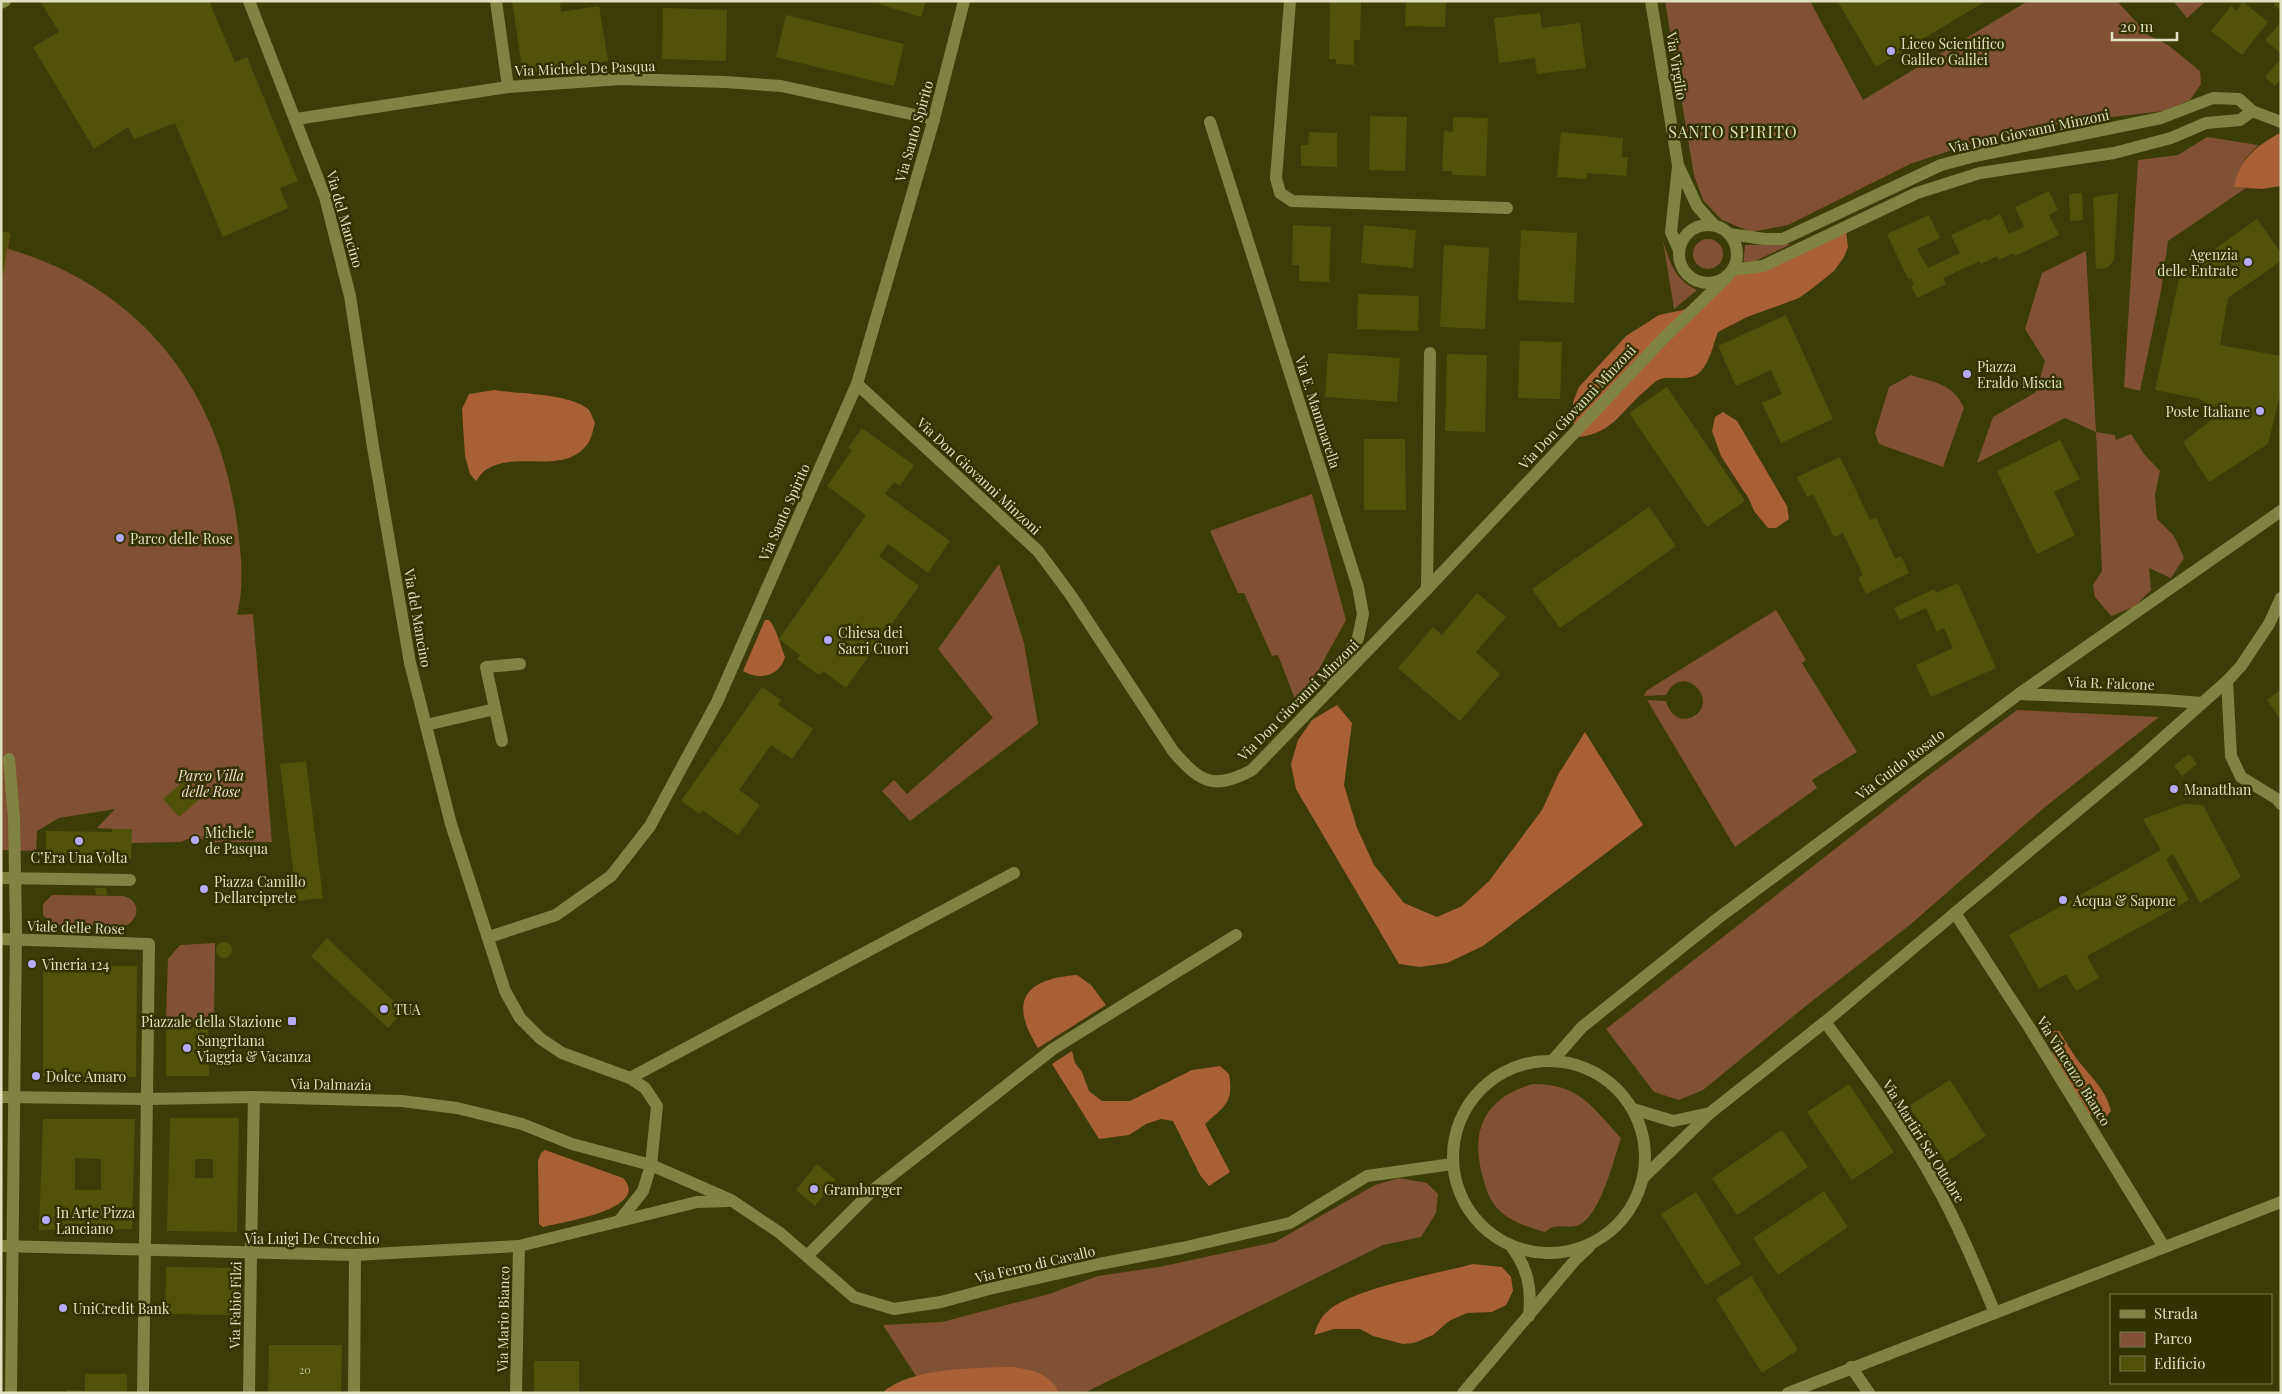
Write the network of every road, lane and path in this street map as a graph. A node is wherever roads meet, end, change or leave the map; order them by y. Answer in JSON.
{"nodes":[{"id":1,"x":5,"y":1,"type":"edge"},
{"id":2,"x":249,"y":1,"type":"edge"},
{"id":3,"x":496,"y":1,"type":"edge"},
{"id":4,"x":1290,"y":1,"type":"edge"},
{"id":5,"x":1651,"y":1,"type":"edge"},
{"id":6,"x":1,"y":3,"type":"edge"},
{"id":7,"x":966,"y":4,"type":"edge"},
{"id":8,"x":508,"y":87,"type":"junction"},
{"id":9,"x":2252,"y":111,"type":"junction"},
{"id":10,"x":296,"y":119,"type":"junction"},
{"id":11,"x":934,"y":119,"type":"junction"},
{"id":12,"x":1210,"y":122,"type":"dead end"},
{"id":13,"x":2281,"y":122,"type":"edge"},
{"id":14,"x":1678,"y":165,"type":"junction"},
{"id":15,"x":1507,"y":208,"type":"dead end"},
{"id":16,"x":1714,"y":225,"type":"junction"},
{"id":17,"x":1729,"y":234,"type":"junction"},
{"id":18,"x":1678,"y":250,"type":"junction"},
{"id":19,"x":1730,"y":274,"type":"junction"},
{"id":20,"x":1430,"y":353,"type":"dead end"},
{"id":21,"x":857,"y":384,"type":"junction"},
{"id":22,"x":2281,"y":511,"type":"edge"},
{"id":23,"x":1427,"y":589,"type":"junction"},
{"id":24,"x":2281,"y":598,"type":"edge"},
{"id":25,"x":520,"y":664,"type":"dead end"},
{"id":26,"x":2227,"y":681,"type":"junction"},
{"id":27,"x":2019,"y":694,"type":"junction"},
{"id":28,"x":2202,"y":703,"type":"junction"},
{"id":29,"x":1318,"y":704,"type":"junction"},
{"id":30,"x":495,"y":709,"type":"junction"},
{"id":31,"x":426,"y":726,"type":"junction"},
{"id":32,"x":502,"y":741,"type":"dead end"},
{"id":33,"x":10,"y":759,"type":"dead end"},
{"id":34,"x":2281,"y":804,"type":"edge"},
{"id":35,"x":1014,"y":873,"type":"dead end"},
{"id":36,"x":1,"y":878,"type":"edge"},
{"id":37,"x":15,"y":878,"type":"junction"},
{"id":38,"x":130,"y":880,"type":"dead end"},
{"id":39,"x":1955,"y":913,"type":"junction"},
{"id":40,"x":1236,"y":935,"type":"dead end"},
{"id":41,"x":489,"y":937,"type":"junction"},
{"id":42,"x":1,"y":939,"type":"edge"},
{"id":43,"x":16,"y":940,"type":"junction"},
{"id":44,"x":1824,"y":1022,"type":"junction"},
{"id":45,"x":1553,"y":1060,"type":"junction"},
{"id":46,"x":630,"y":1078,"type":"junction"},
{"id":47,"x":8,"y":1097,"type":"edge"},
{"id":48,"x":254,"y":1097,"type":"junction"},
{"id":49,"x":147,"y":1100,"type":"junction"},
{"id":50,"x":1633,"y":1109,"type":"junction"},
{"id":51,"x":1710,"y":1113,"type":"junction"},
{"id":52,"x":1452,"y":1164,"type":"junction"},
{"id":53,"x":651,"y":1165,"type":"junction"},
{"id":54,"x":1644,"y":1177,"type":"junction"},
{"id":55,"x":731,"y":1200,"type":"junction"},
{"id":56,"x":2281,"y":1202,"type":"edge"},
{"id":57,"x":620,"y":1220,"type":"junction"},
{"id":58,"x":1595,"y":1242,"type":"junction"},
{"id":59,"x":519,"y":1246,"type":"junction"},
{"id":60,"x":1511,"y":1246,"type":"junction"},
{"id":61,"x":8,"y":1247,"type":"edge"},
{"id":62,"x":2164,"y":1247,"type":"junction"},
{"id":63,"x":145,"y":1250,"type":"junction"},
{"id":64,"x":251,"y":1252,"type":"junction"},
{"id":65,"x":355,"y":1255,"type":"junction"},
{"id":66,"x":807,"y":1256,"type":"junction"},
{"id":67,"x":1995,"y":1313,"type":"junction"},
{"id":68,"x":1529,"y":1316,"type":"junction"},
{"id":69,"x":1852,"y":1367,"type":"junction"},
{"id":70,"x":6,"y":1369,"type":"edge"},
{"id":71,"x":11,"y":1393,"type":"edge"},
{"id":72,"x":143,"y":1393,"type":"edge"},
{"id":73,"x":249,"y":1393,"type":"edge"},
{"id":74,"x":354,"y":1393,"type":"edge"},
{"id":75,"x":516,"y":1393,"type":"edge"},
{"id":76,"x":1463,"y":1393,"type":"edge"},
{"id":77,"x":1788,"y":1393,"type":"edge"},
{"id":78,"x":1869,"y":1393,"type":"edge"}],
"edges":[{"from":1,"to":6,"type":"street"},
{"from":2,"to":10,"type":"street","name":"Via del Mancino"},
{"from":3,"to":8,"type":"street"},
{"from":4,"to":15,"type":"street"},
{"from":5,"to":14,"type":"street","name":"Via Virgilio"},
{"from":7,"to":11,"type":"street","name":"Via Santo Spirito"},
{"from":8,"to":10,"type":"street","name":"Via Michele De Pasqua"},
{"from":8,"to":11,"type":"street","name":"Via Michele De Pasqua"},
{"from":9,"to":13,"type":"street","name":"Via Don Giovanni Minzoni"},
{"from":9,"to":17,"type":"street","name":"Via Don Giovanni Minzoni"},
{"from":9,"to":19,"type":"street"},
{"from":10,"to":31,"type":"street","name":"Via del Mancino"},
{"from":11,"to":21,"type":"street","name":"Via Santo Spirito"},
{"from":12,"to":29,"type":"street","name":"Via E. Mammarella"},
{"from":14,"to":16,"type":"street","name":"Via Virgilio"},
{"from":14,"to":18,"type":"street","name":"Via Virgilio"},
{"from":16,"to":17,"type":"street","name":"Via Don Giovanni Minzoni"},
{"from":16,"to":18,"type":"street"},
{"from":17,"to":19,"type":"street"},
{"from":18,"to":19,"type":"street"},
{"from":19,"to":23,"type":"street","name":"Via Don Giovanni Minzoni"},
{"from":20,"to":23,"type":"street"},
{"from":21,"to":29,"type":"street","name":"Via Don Giovanni Minzoni"},
{"from":21,"to":41,"type":"street","name":"Via Santo Spirito"},
{"from":22,"to":27,"type":"street","name":"Via Guido Rosato"},
{"from":23,"to":29,"type":"street","name":"Via Don Giovanni Minzoni"},
{"from":24,"to":26,"type":"street"},
{"from":25,"to":30,"type":"street"},
{"from":26,"to":28,"type":"street"},
{"from":26,"to":34,"type":"street"},
{"from":27,"to":28,"type":"street","name":"Via R. Falcone"},
{"from":27,"to":45,"type":"street","name":"Via Guido Rosato"},
{"from":28,"to":39,"type":"street"},
{"from":30,"to":31,"type":"street"},
{"from":30,"to":32,"type":"street"},
{"from":31,"to":41,"type":"street","name":"Via del Mancino"},
{"from":33,"to":37,"type":"street"},
{"from":35,"to":46,"type":"street"},
{"from":36,"to":37,"type":"street"},
{"from":37,"to":38,"type":"street"},
{"from":37,"to":43,"type":"street"},
{"from":39,"to":44,"type":"street"},
{"from":39,"to":62,"type":"street","name":"Via Vincenzo Bianco"},
{"from":40,"to":66,"type":"street"},
{"from":41,"to":46,"type":"street","name":"Via del Mancino"},
{"from":42,"to":43,"type":"street","name":"Viale delle Rose"},
{"from":43,"to":47,"type":"street"},
{"from":43,"to":49,"type":"street","name":"Viale delle Rose"},
{"from":44,"to":51,"type":"street"},
{"from":44,"to":67,"type":"street","name":"Via Martiri Sei Ottobre"},
{"from":45,"to":50,"type":"street"},
{"from":45,"to":52,"type":"street"},
{"from":46,"to":53,"type":"street","name":"Via del Mancino"},
{"from":47,"to":49,"type":"street","name":"Via Dalmazia"},
{"from":47,"to":61,"type":"street"},
{"from":48,"to":49,"type":"street","name":"Via Dalmazia"},
{"from":48,"to":53,"type":"street","name":"Via Dalmazia"},
{"from":48,"to":64,"type":"street","name":"Via Fabio Filzi"},
{"from":49,"to":63,"type":"street"},
{"from":50,"to":51,"type":"street"},
{"from":50,"to":54,"type":"street"},
{"from":51,"to":54,"type":"street"},
{"from":52,"to":60,"type":"street"},
{"from":52,"to":66,"type":"street","name":"Via Ferro di Cavallo"},
{"from":53,"to":55,"type":"street","name":"Via Ferro di Cavallo"},
{"from":53,"to":57,"type":"street"},
{"from":54,"to":58,"type":"street"},
{"from":55,"to":57,"type":"street","name":"Via Luigi De Crecchio"},
{"from":55,"to":66,"type":"street","name":"Via Ferro di Cavallo"},
{"from":56,"to":62,"type":"street"},
{"from":57,"to":59,"type":"street","name":"Via Luigi De Crecchio"},
{"from":58,"to":60,"type":"street"},
{"from":58,"to":68,"type":"street"},
{"from":59,"to":65,"type":"street","name":"Via Luigi De Crecchio"},
{"from":59,"to":75,"type":"street","name":"Via Mario Bianco"},
{"from":60,"to":68,"type":"street"},
{"from":61,"to":63,"type":"street","name":"Via Luigi De Crecchio"},
{"from":61,"to":70,"type":"street"},
{"from":62,"to":67,"type":"street"},
{"from":63,"to":64,"type":"street","name":"Via Luigi De Crecchio"},
{"from":63,"to":72,"type":"street"},
{"from":64,"to":65,"type":"street","name":"Via Luigi De Crecchio"},
{"from":64,"to":73,"type":"street","name":"Via Fabio Filzi"},
{"from":65,"to":74,"type":"street"},
{"from":67,"to":69,"type":"street"},
{"from":68,"to":76,"type":"street"},
{"from":69,"to":77,"type":"street"},
{"from":69,"to":78,"type":"street"},
{"from":70,"to":71,"type":"street"}]}
